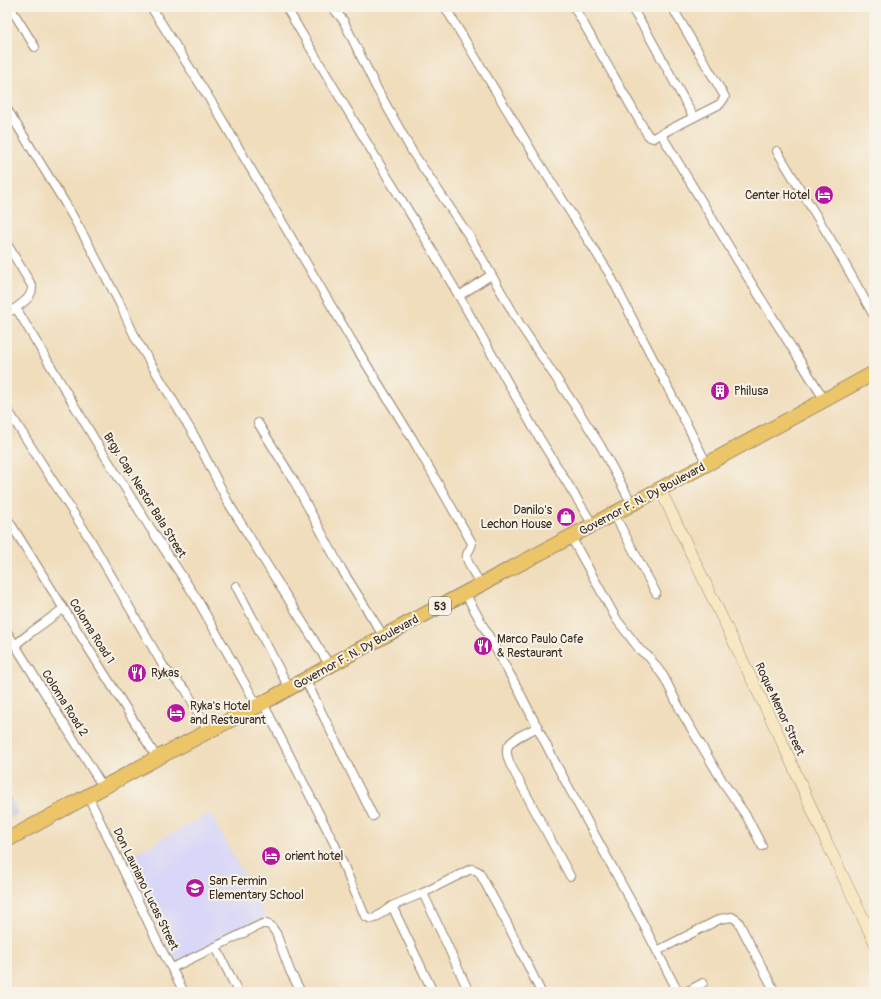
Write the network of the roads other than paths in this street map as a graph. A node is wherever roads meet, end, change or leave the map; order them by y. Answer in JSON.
{"nodes":[{"id":1,"x":10,"y":7,"type":"edge"},
{"id":2,"x":151,"y":7,"type":"edge"},
{"id":3,"x":286,"y":7,"type":"edge"},
{"id":4,"x":332,"y":7,"type":"edge"},
{"id":5,"x":445,"y":7,"type":"edge"},
{"id":6,"x":574,"y":7,"type":"edge"},
{"id":7,"x":631,"y":7,"type":"edge"},
{"id":8,"x":672,"y":7,"type":"edge"},
{"id":9,"x":35,"y":47,"type":"dead end"},
{"id":10,"x":7,"y":109,"type":"edge"},
{"id":11,"x":693,"y":116,"type":"junction"},
{"id":12,"x":661,"y":134,"type":"junction"},
{"id":13,"x":777,"y":151,"type":"dead end"},
{"id":14,"x":7,"y":244,"type":"edge"},
{"id":15,"x":491,"y":275,"type":"junction"},
{"id":16,"x":459,"y":296,"type":"junction"},
{"id":17,"x":16,"y":308,"type":"junction"},
{"id":18,"x":7,"y":312,"type":"edge"},
{"id":19,"x":874,"y":316,"type":"edge"},
{"id":20,"x":874,"y":373,"type":"edge"},
{"id":21,"x":824,"y":399,"type":"junction"},
{"id":22,"x":7,"y":410,"type":"edge"},
{"id":23,"x":258,"y":423,"type":"dead end"},
{"id":24,"x":706,"y":464,"type":"junction"},
{"id":25,"x":660,"y":489,"type":"junction"},
{"id":26,"x":632,"y":504,"type":"junction"},
{"id":27,"x":614,"y":514,"type":"junction"},
{"id":28,"x":7,"y":518,"type":"edge"},
{"id":29,"x":593,"y":525,"type":"junction"},
{"id":30,"x":571,"y":537,"type":"junction"},
{"id":31,"x":481,"y":585,"type":"junction"},
{"id":32,"x":236,"y":586,"type":"dead end"},
{"id":33,"x":465,"y":593,"type":"junction"},
{"id":34,"x":656,"y":593,"type":"dead end"},
{"id":35,"x":63,"y":609,"type":"junction"},
{"id":36,"x":7,"y":632,"type":"edge"},
{"id":37,"x":384,"y":637,"type":"junction"},
{"id":38,"x":15,"y":645,"type":"junction"},
{"id":39,"x":330,"y":666,"type":"junction"},
{"id":40,"x":305,"y":679,"type":"junction"},
{"id":41,"x":289,"y":688,"type":"junction"},
{"id":42,"x":260,"y":704,"type":"junction"},
{"id":43,"x":538,"y":727,"type":"junction"},
{"id":44,"x":208,"y":731,"type":"junction"},
{"id":45,"x":157,"y":758,"type":"junction"},
{"id":46,"x":103,"y":787,"type":"junction"},
{"id":47,"x":88,"y":796,"type":"junction"},
{"id":48,"x":373,"y":816,"type":"dead end"},
{"id":49,"x":7,"y":840,"type":"edge"},
{"id":50,"x":762,"y":846,"type":"dead end"},
{"id":51,"x":570,"y":876,"type":"dead end"},
{"id":52,"x":423,"y":893,"type":"junction"},
{"id":53,"x":392,"y":906,"type":"junction"},
{"id":54,"x":874,"y":941,"type":"edge"},
{"id":55,"x":216,"y":947,"type":"junction"},
{"id":56,"x":657,"y":951,"type":"junction"},
{"id":57,"x":172,"y":968,"type":"junction"},
{"id":58,"x":702,"y":983,"type":"dead end"},
{"id":59,"x":184,"y":992,"type":"edge"},
{"id":60,"x":238,"y":992,"type":"edge"},
{"id":61,"x":301,"y":992,"type":"edge"},
{"id":62,"x":433,"y":992,"type":"edge"},
{"id":63,"x":469,"y":992,"type":"edge"},
{"id":64,"x":541,"y":992,"type":"edge"},
{"id":65,"x":678,"y":992,"type":"edge"},
{"id":66,"x":686,"y":992,"type":"edge"},
{"id":67,"x":774,"y":992,"type":"edge"}],
"edges":[{"from":1,"to":9,"type":"street"},
{"from":2,"to":31,"type":"street"},
{"from":3,"to":16,"type":"street"},
{"from":4,"to":15,"type":"street"},
{"from":5,"to":24,"type":"street"},
{"from":6,"to":12,"type":"street"},
{"from":7,"to":11,"type":"street"},
{"from":8,"to":11,"type":"street"},
{"from":10,"to":39,"type":"street"},
{"from":11,"to":12,"type":"street"},
{"from":12,"to":21,"type":"street"},
{"from":13,"to":19,"type":"street"},
{"from":14,"to":17,"type":"street"},
{"from":15,"to":16,"type":"street"},
{"from":15,"to":26,"type":"street"},
{"from":16,"to":29,"type":"street"},
{"from":17,"to":18,"type":"street"},
{"from":17,"to":42,"type":"street","name":"Brgy. Cap. Nestor Bala Street"},
{"from":20,"to":21,"type":"highway","name":"Governor F. N. Dy Boulevard","number":"53"},
{"from":21,"to":24,"type":"highway","name":"Governor F. N. Dy Boulevard","number":"53"},
{"from":22,"to":44,"type":"street"},
{"from":23,"to":37,"type":"street"},
{"from":24,"to":25,"type":"highway","name":"Governor F. N. Dy Boulevard","number":"53"},
{"from":25,"to":26,"type":"highway","name":"Governor F. N. Dy Boulevard","number":"53"},
{"from":25,"to":54,"type":"street","name":"Roque Menor Street"},
{"from":26,"to":27,"type":"highway","name":"Governor F. N. Dy Boulevard","number":"53"},
{"from":27,"to":29,"type":"highway","name":"Governor F. N. Dy Boulevard","number":"53"},
{"from":27,"to":34,"type":"street"},
{"from":28,"to":35,"type":"street","name":"Coloma Road 1"},
{"from":29,"to":30,"type":"highway","name":"Governor F. N. Dy Boulevard","number":"53"},
{"from":30,"to":31,"type":"highway","name":"Governor F. N. Dy Boulevard","number":"53"},
{"from":30,"to":50,"type":"street"},
{"from":31,"to":33,"type":"highway","name":"Governor F. N. Dy Boulevard","number":"53"},
{"from":32,"to":41,"type":"street"},
{"from":33,"to":37,"type":"highway","name":"Governor F. N. Dy Boulevard","number":"53"},
{"from":33,"to":43,"type":"street"},
{"from":35,"to":38,"type":"street"},
{"from":35,"to":45,"type":"street","name":"Coloma Road 1"},
{"from":36,"to":38,"type":"street","name":"Coloma Road 2"},
{"from":37,"to":39,"type":"highway","name":"Governor F. N. Dy Boulevard","number":"53"},
{"from":38,"to":46,"type":"street","name":"Coloma Road 2"},
{"from":39,"to":40,"type":"highway","name":"Governor F. N. Dy Boulevard","number":"53"},
{"from":40,"to":41,"type":"highway","name":"Governor F. N. Dy Boulevard","number":"53"},
{"from":40,"to":48,"type":"street"},
{"from":41,"to":42,"type":"highway","name":"Governor F. N. Dy Boulevard","number":"53"},
{"from":42,"to":44,"type":"highway","name":"Governor F. N. Dy Boulevard","number":"53"},
{"from":42,"to":53,"type":"street","name":"Brgy. Cap. Nestor Bala Street"},
{"from":43,"to":51,"type":"street"},
{"from":43,"to":56,"type":"street"},
{"from":44,"to":45,"type":"highway","name":"Governor F. N. Dy Boulevard","number":"53"},
{"from":45,"to":46,"type":"highway","name":"Governor F. N. Dy Boulevard","number":"53"},
{"from":46,"to":47,"type":"highway","name":"Governor F. N. Dy Boulevard","number":"53"},
{"from":47,"to":49,"type":"highway","name":"Governor F. N. Dy Boulevard","number":"53"},
{"from":47,"to":57,"type":"street","name":"Don Lauriano Lucas Street"},
{"from":52,"to":53,"type":"street"},
{"from":52,"to":63,"type":"street"},
{"from":52,"to":64,"type":"street"},
{"from":53,"to":62,"type":"street"},
{"from":55,"to":57,"type":"street"},
{"from":55,"to":60,"type":"street"},
{"from":55,"to":61,"type":"street"},
{"from":56,"to":65,"type":"street"},
{"from":56,"to":67,"type":"street"},
{"from":57,"to":59,"type":"street","name":"Don Lauriano Lucas Street"},
{"from":58,"to":66,"type":"street"}]}
